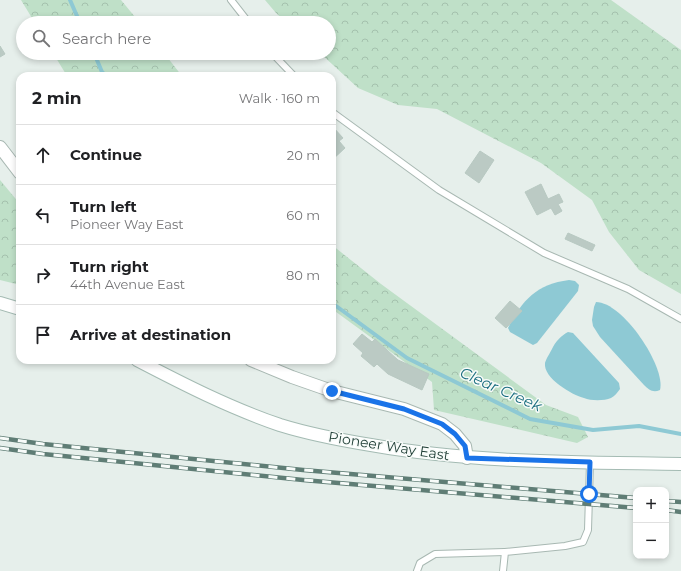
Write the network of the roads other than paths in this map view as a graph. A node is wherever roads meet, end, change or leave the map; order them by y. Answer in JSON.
{"nodes":[{"id":1,"x":231,"y":0,"type":"edge"},
{"id":2,"x":244,"y":16,"type":"edge"},
{"id":3,"x":279,"y":60,"type":"edge"},
{"id":4,"x":290,"y":72,"type":"edge"},
{"id":5,"x":336,"y":115,"type":"edge"},
{"id":6,"x":0,"y":147,"type":"edge"},
{"id":7,"x":16,"y":168,"type":"edge"},
{"id":8,"x":0,"y":303,"type":"edge"},
{"id":9,"x":16,"y":308,"type":"edge"},
{"id":10,"x":681,"y":319,"type":"edge"},
{"id":11,"x":145,"y":364,"type":"edge"},
{"id":12,"x":261,"y":364,"type":"edge"},
{"id":13,"x":467,"y":458,"type":"junction"},
{"id":14,"x":590,"y":462,"type":"junction"},
{"id":15,"x":681,"y":464,"type":"edge"},
{"id":16,"x":506,"y":552,"type":"junction"},
{"id":17,"x":417,"y":571,"type":"edge"},
{"id":18,"x":503,"y":571,"type":"edge"}],
"edges":[{"from":1,"to":2,"type":"lane"},
{"from":3,"to":4,"type":"lane"},
{"from":5,"to":10,"type":"lane"},
{"from":6,"to":7,"type":"main road"},
{"from":8,"to":9,"type":"main road"},
{"from":11,"to":13,"type":"main road","name":"Pioneer Way East"},
{"from":12,"to":13,"type":"main road"},
{"from":13,"to":14,"type":"main road","name":"Pioneer Way East"},
{"from":14,"to":15,"type":"main road","name":"Pioneer Way East"},
{"from":14,"to":16,"type":"lane"},
{"from":16,"to":17,"type":"lane"},
{"from":16,"to":18,"type":"lane"}]}
